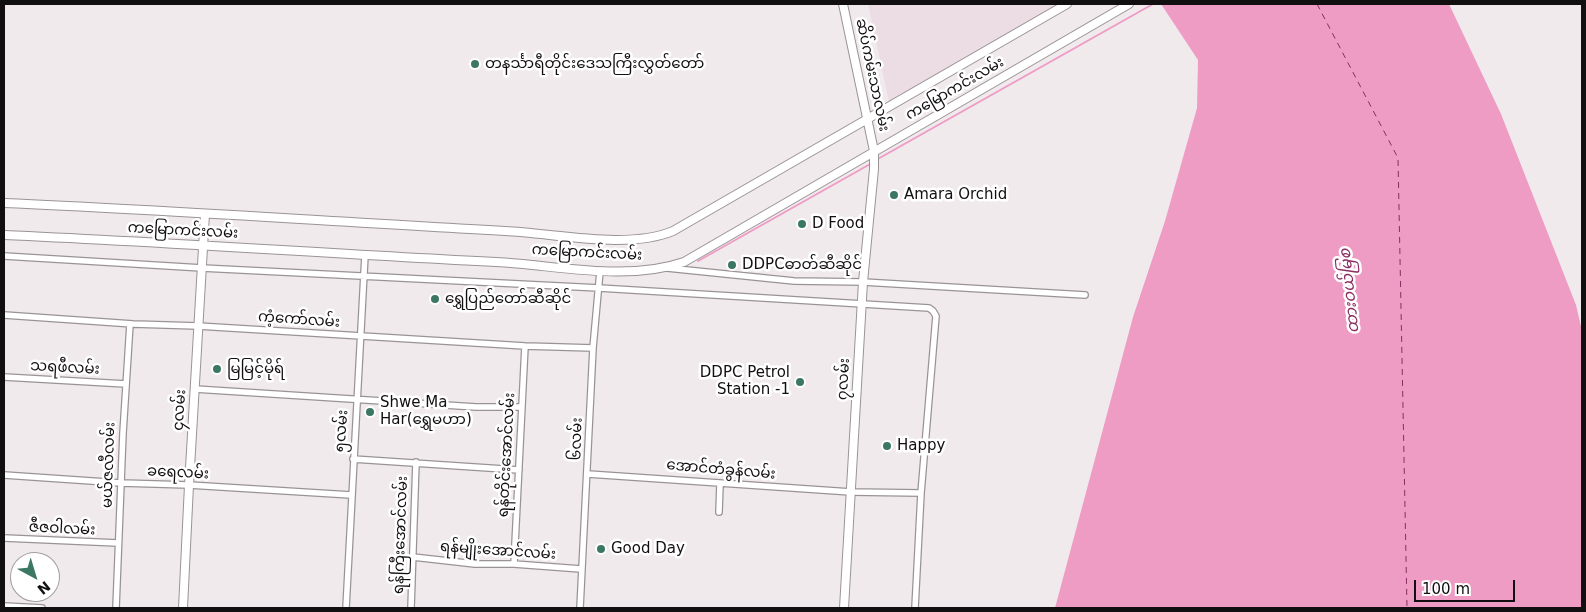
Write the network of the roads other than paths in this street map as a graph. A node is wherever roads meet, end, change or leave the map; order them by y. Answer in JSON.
{"nodes":[{"id":1,"x":843,"y":4,"type":"edge"},
{"id":2,"x":1067,"y":4,"type":"edge"},
{"id":3,"x":1129,"y":4,"type":"edge"},
{"id":4,"x":867,"y":119,"type":"junction"},
{"id":5,"x":874,"y":151,"type":"junction"},
{"id":6,"x":4,"y":203,"type":"edge"},
{"id":7,"x":205,"y":214,"type":"junction"},
{"id":8,"x":4,"y":235,"type":"edge"},
{"id":9,"x":203,"y":246,"type":"junction"},
{"id":10,"x":365,"y":255,"type":"junction"},
{"id":11,"x":4,"y":256,"type":"edge"},
{"id":12,"x":202,"y":268,"type":"junction"},
{"id":13,"x":667,"y":268,"type":"junction"},
{"id":14,"x":600,"y":271,"type":"junction"},
{"id":15,"x":363,"y":276,"type":"junction"},
{"id":16,"x":863,"y":282,"type":"junction"},
{"id":17,"x":599,"y":288,"type":"junction"},
{"id":18,"x":1085,"y":295,"type":"dead end"},
{"id":19,"x":862,"y":304,"type":"junction"},
{"id":20,"x":4,"y":315,"type":"edge"},
{"id":21,"x":130,"y":324,"type":"junction"},
{"id":22,"x":198,"y":326,"type":"junction"},
{"id":23,"x":360,"y":336,"type":"junction"},
{"id":24,"x":525,"y":346,"type":"junction"},
{"id":25,"x":593,"y":348,"type":"junction"},
{"id":26,"x":4,"y":377,"type":"edge"},
{"id":27,"x":126,"y":384,"type":"junction"},
{"id":28,"x":195,"y":389,"type":"junction"},
{"id":29,"x":357,"y":399,"type":"junction"},
{"id":30,"x":522,"y":407,"type":"junction"},
{"id":31,"x":353,"y":459,"type":"junction"},
{"id":32,"x":416,"y":462,"type":"junction"},
{"id":33,"x":519,"y":470,"type":"junction"},
{"id":34,"x":588,"y":474,"type":"junction"},
{"id":35,"x":4,"y":475,"type":"edge"},
{"id":36,"x":121,"y":483,"type":"junction"},
{"id":37,"x":720,"y":484,"type":"junction"},
{"id":38,"x":189,"y":485,"type":"junction"},
{"id":39,"x":851,"y":492,"type":"junction"},
{"id":40,"x":921,"y":493,"type":"junction"},
{"id":41,"x":351,"y":495,"type":"junction"},
{"id":42,"x":718,"y":512,"type":"dead end"},
{"id":43,"x":4,"y":538,"type":"edge"},
{"id":44,"x":118,"y":543,"type":"junction"},
{"id":45,"x":413,"y":557,"type":"junction"},
{"id":46,"x":514,"y":564,"type":"junction"},
{"id":47,"x":581,"y":569,"type":"junction"},
{"id":48,"x":4,"y":606,"type":"edge"},
{"id":49,"x":42,"y":608,"type":"edge"},
{"id":50,"x":116,"y":608,"type":"edge"},
{"id":51,"x":183,"y":608,"type":"edge"},
{"id":52,"x":346,"y":608,"type":"edge"},
{"id":53,"x":411,"y":608,"type":"edge"},
{"id":54,"x":580,"y":608,"type":"edge"},
{"id":55,"x":844,"y":608,"type":"edge"},
{"id":56,"x":916,"y":608,"type":"edge"}],
"edges":[{"from":1,"to":4,"type":"main road","name":"ဆိပ်ကမ်းသာလမ်း"},
{"from":2,"to":4,"type":"main road","name":"ကမြောကင်းလမ်း"},
{"from":3,"to":5,"type":"main road","name":"ကမြောကင်းလမ်း"},
{"from":4,"to":5,"type":"main road","name":"ဆိပ်ကမ်းသာလမ်း"},
{"from":4,"to":7,"type":"main road","name":"ကမြောကင်းလမ်း"},
{"from":5,"to":13,"type":"main road","name":"ကမြောကင်းလမ်း"},
{"from":5,"to":16,"type":"main road","name":"၇လမ်း"},
{"from":6,"to":7,"type":"main road","name":"ကမြောကင်းလမ်း"},
{"from":7,"to":9,"type":"main road","name":"၄လမ်း"},
{"from":8,"to":9,"type":"main road","name":"ကမြောကင်းလမ်း"},
{"from":9,"to":10,"type":"main road","name":"ကမြောကင်းလမ်း"},
{"from":9,"to":12,"type":"main road","name":"၄လမ်း"},
{"from":10,"to":14,"type":"main road","name":"ကမြောကင်းလမ်း"},
{"from":10,"to":15,"type":"street","name":"၅လမ်း"},
{"from":11,"to":12,"type":"street"},
{"from":12,"to":15,"type":"street"},
{"from":12,"to":22,"type":"main road","name":"၄လမ်း"},
{"from":13,"to":14,"type":"main road","name":"ကမြောကင်းလမ်း"},
{"from":13,"to":16,"type":"street"},
{"from":14,"to":17,"type":"street","name":"၆လမ်း"},
{"from":15,"to":17,"type":"street"},
{"from":15,"to":23,"type":"street","name":"၅လမ်း"},
{"from":16,"to":18,"type":"street"},
{"from":16,"to":19,"type":"main road","name":"၇လမ်း"},
{"from":17,"to":19,"type":"street"},
{"from":17,"to":25,"type":"street","name":"၆လမ်း"},
{"from":19,"to":39,"type":"main road","name":"၇လမ်း"},
{"from":19,"to":40,"type":"street"},
{"from":20,"to":21,"type":"street","name":"ကံ့ကော်လမ်း"},
{"from":21,"to":22,"type":"street","name":"ကံ့ကော်လမ်း"},
{"from":21,"to":27,"type":"street","name":"မယ်ဇလီလမ်း"},
{"from":22,"to":23,"type":"street","name":"ကံ့ကော်လမ်း"},
{"from":22,"to":28,"type":"main road","name":"၄လမ်း"},
{"from":23,"to":24,"type":"street","name":"ကံ့ကော်လမ်း"},
{"from":23,"to":29,"type":"street","name":"၅လမ်း"},
{"from":24,"to":25,"type":"street","name":"ကံ့ကော်လမ်း"},
{"from":24,"to":30,"type":"street","name":"ရန်တိုင်းအောင်လမ်း"},
{"from":25,"to":34,"type":"street","name":"၆လမ်း"},
{"from":26,"to":27,"type":"street","name":"သရဖီလမ်း"},
{"from":27,"to":36,"type":"street","name":"မယ်ဇလီလမ်း"},
{"from":28,"to":29,"type":"street"},
{"from":28,"to":38,"type":"main road","name":"၄လမ်း"},
{"from":29,"to":30,"type":"street"},
{"from":29,"to":31,"type":"street","name":"၅လမ်း"},
{"from":30,"to":33,"type":"street","name":"ရန်တိုင်းအောင်လမ်း"},
{"from":31,"to":32,"type":"street"},
{"from":31,"to":41,"type":"street","name":"၅လမ်း"},
{"from":32,"to":33,"type":"street"},
{"from":32,"to":45,"type":"street","name":"ရန်ကြီးအောင်လမ်း"},
{"from":33,"to":46,"type":"street","name":"ရန်တိုင်းအောင်လမ်း"},
{"from":34,"to":37,"type":"street","name":"အောင်တံခွန်လမ်း"},
{"from":34,"to":47,"type":"street","name":"၆လမ်း"},
{"from":35,"to":36,"type":"street","name":"ခရေလမ်း"},
{"from":36,"to":38,"type":"street","name":"ခရေလမ်း"},
{"from":36,"to":44,"type":"street","name":"မယ်ဇလီလမ်း"},
{"from":37,"to":39,"type":"street","name":"အောင်တံခွန်လမ်း"},
{"from":37,"to":42,"type":"street"},
{"from":38,"to":41,"type":"street","name":"ခရေလမ်း"},
{"from":38,"to":51,"type":"main road","name":"၄လမ်း"},
{"from":39,"to":40,"type":"street","name":"အောင်တံခွန်လမ်း"},
{"from":39,"to":55,"type":"main road","name":"၇လမ်း"},
{"from":40,"to":56,"type":"street"},
{"from":41,"to":52,"type":"street","name":"၅လမ်း"},
{"from":43,"to":44,"type":"street","name":"ဇီဇဝါလမ်း"},
{"from":44,"to":50,"type":"street","name":"မယ်ဇလီလမ်း"},
{"from":45,"to":46,"type":"street","name":"ရန်မျိုးအောင်လမ်း"},
{"from":45,"to":53,"type":"street","name":"ရန်ကြီးအောင်လမ်း"},
{"from":46,"to":47,"type":"street","name":"ရန်မျိုးအောင်လမ်း"},
{"from":47,"to":54,"type":"street","name":"၆လမ်း"},
{"from":48,"to":49,"type":"street"}]}
